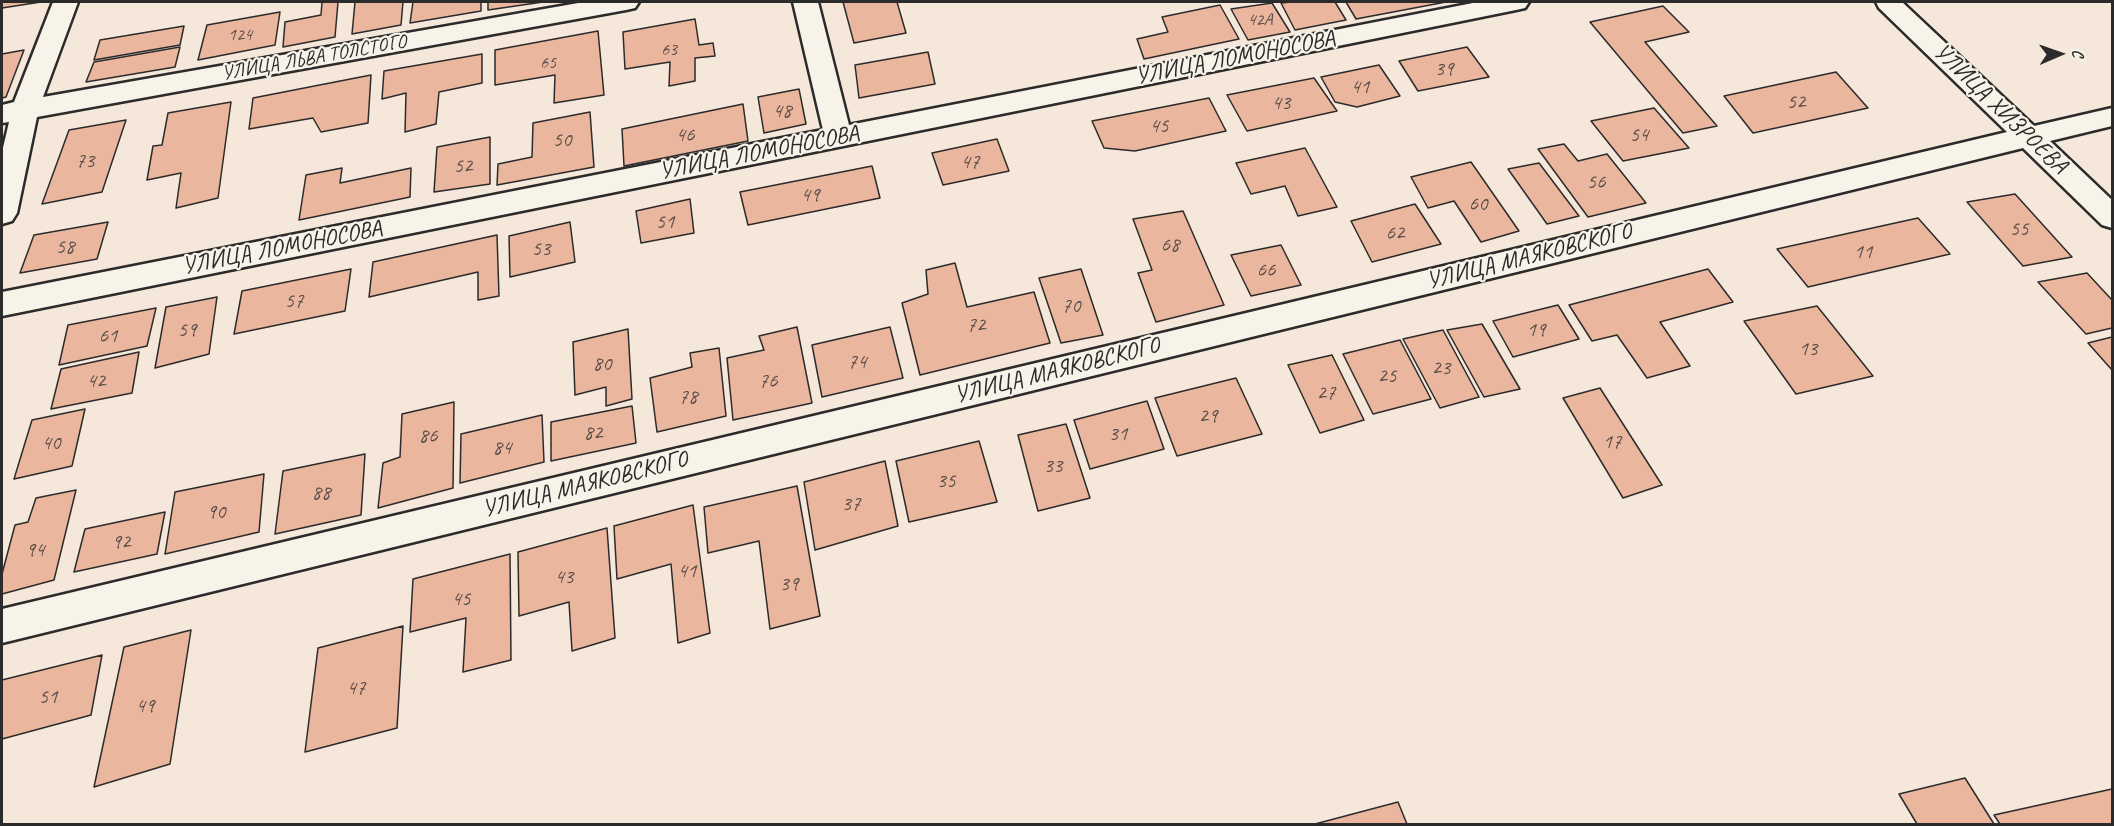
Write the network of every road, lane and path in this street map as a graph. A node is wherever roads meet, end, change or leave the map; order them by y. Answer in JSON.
{"nodes":[{"id":1,"x":65,"y":2,"type":"edge"},
{"id":2,"x":626,"y":2,"type":"edge"},
{"id":3,"x":805,"y":2,"type":"edge"},
{"id":4,"x":1516,"y":2,"type":"edge"},
{"id":5,"x":1887,"y":2,"type":"edge"},
{"id":6,"x":13,"y":112,"type":"edge"},
{"id":7,"x":2112,"y":117,"type":"edge"},
{"id":8,"x":838,"y":137,"type":"junction"},
{"id":9,"x":2029,"y":137,"type":"junction"},
{"id":10,"x":2,"y":213,"type":"edge"},
{"id":11,"x":2112,"y":217,"type":"edge"},
{"id":12,"x":2,"y":304,"type":"edge"},
{"id":13,"x":2,"y":626,"type":"edge"}],
"edges":[{"from":1,"to":6,"type":"street"},
{"from":2,"to":6,"type":"street","name":"УЛИЦА ЛЬВА ТОЛСТОГО"},
{"from":3,"to":8,"type":"street"},
{"from":4,"to":8,"type":"street","name":"УЛИЦА ЛОМОНОСОВА"},
{"from":5,"to":9,"type":"street","name":"УЛИЦА ХИЗРОЕВА"},
{"from":6,"to":10,"type":"street"},
{"from":7,"to":9,"type":"street","name":"УЛИЦА МАЯКОВСКОГО"},
{"from":8,"to":12,"type":"street","name":"УЛИЦА ЛОМОНОСОВА"},
{"from":9,"to":11,"type":"street","name":"УЛИЦА ХИЗРОЕВА"},
{"from":9,"to":13,"type":"street","name":"УЛИЦА МАЯКОВСКОГО"}]}
